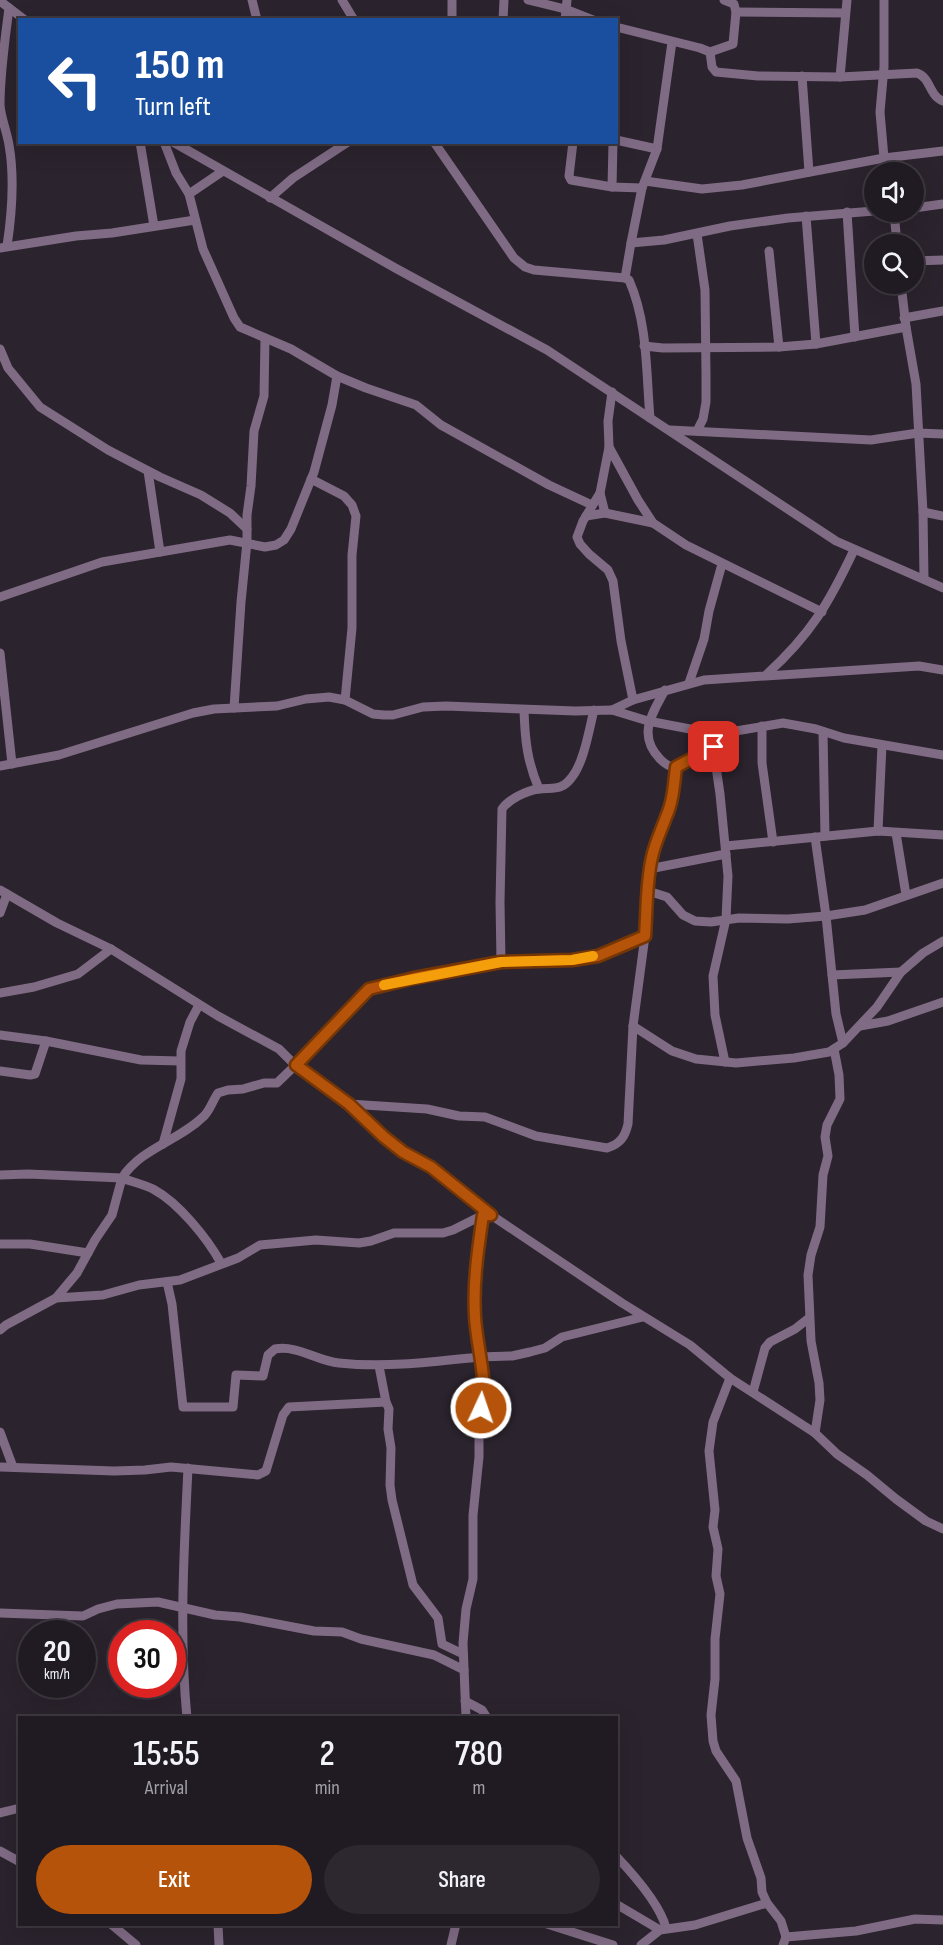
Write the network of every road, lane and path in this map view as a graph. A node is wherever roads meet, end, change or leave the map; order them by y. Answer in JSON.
{"nodes":[{"id":1,"x":252,"y":0,"type":"edge"},
{"id":2,"x":342,"y":0,"type":"edge"},
{"id":3,"x":452,"y":0,"type":"edge"},
{"id":4,"x":504,"y":0,"type":"edge"},
{"id":5,"x":528,"y":0,"type":"edge"},
{"id":6,"x":724,"y":0,"type":"edge"},
{"id":7,"x":764,"y":0,"type":"edge"},
{"id":8,"x":847,"y":0,"type":"edge"},
{"id":9,"x":884,"y":0,"type":"edge"},
{"id":10,"x":0,"y":1,"type":"edge"},
{"id":11,"x":9,"y":8,"type":"junction"},
{"id":12,"x":565,"y":10,"type":"edge"},
{"id":13,"x":736,"y":12,"type":"junction"},
{"id":14,"x":763,"y":12,"type":"junction"},
{"id":15,"x":845,"y":13,"type":"junction"},
{"id":16,"x":22,"y":18,"type":"edge"},
{"id":17,"x":256,"y":18,"type":"edge"},
{"id":18,"x":353,"y":18,"type":"edge"},
{"id":19,"x":452,"y":18,"type":"edge"},
{"id":20,"x":503,"y":18,"type":"edge"},
{"id":21,"x":587,"y":18,"type":"edge"},
{"id":22,"x":618,"y":29,"type":"edge"},
{"id":23,"x":672,"y":42,"type":"junction"},
{"id":24,"x":710,"y":52,"type":"junction"},
{"id":25,"x":884,"y":74,"type":"junction"},
{"id":26,"x":802,"y":76,"type":"junction"},
{"id":27,"x":840,"y":77,"type":"junction"},
{"id":28,"x":943,"y":101,"type":"edge"},
{"id":29,"x":618,"y":142,"type":"edge"},
{"id":30,"x":140,"y":144,"type":"edge"},
{"id":31,"x":165,"y":144,"type":"edge"},
{"id":32,"x":176,"y":144,"type":"edge"},
{"id":33,"x":345,"y":144,"type":"edge"},
{"id":34,"x":435,"y":144,"type":"edge"},
{"id":35,"x":573,"y":144,"type":"edge"},
{"id":36,"x":615,"y":144,"type":"edge"},
{"id":37,"x":657,"y":149,"type":"junction"},
{"id":38,"x":943,"y":151,"type":"edge"},
{"id":39,"x":884,"y":158,"type":"junction"},
{"id":40,"x":885,"y":162,"type":"edge"},
{"id":41,"x":223,"y":171,"type":"junction"},
{"id":42,"x":809,"y":172,"type":"junction"},
{"id":43,"x":644,"y":184,"type":"junction"},
{"id":44,"x":612,"y":187,"type":"junction"},
{"id":45,"x":189,"y":194,"type":"junction"},
{"id":46,"x":270,"y":198,"type":"junction"},
{"id":47,"x":943,"y":204,"type":"edge"},
{"id":48,"x":924,"y":207,"type":"edge"},
{"id":49,"x":864,"y":211,"type":"edge"},
{"id":50,"x":847,"y":212,"type":"junction"},
{"id":51,"x":806,"y":216,"type":"junction"},
{"id":52,"x":195,"y":220,"type":"junction"},
{"id":53,"x":154,"y":226,"type":"junction"},
{"id":54,"x":697,"y":234,"type":"junction"},
{"id":55,"x":631,"y":243,"type":"junction"},
{"id":56,"x":4,"y":247,"type":"edge"},
{"id":57,"x":768,"y":251,"type":"dead end"},
{"id":58,"x":943,"y":260,"type":"edge"},
{"id":59,"x":924,"y":261,"type":"edge"},
{"id":60,"x":625,"y":278,"type":"junction"},
{"id":61,"x":902,"y":294,"type":"edge"},
{"id":62,"x":943,"y":311,"type":"edge"},
{"id":63,"x":905,"y":322,"type":"junction"},
{"id":64,"x":855,"y":336,"type":"junction"},
{"id":65,"x":265,"y":338,"type":"junction"},
{"id":66,"x":816,"y":344,"type":"junction"},
{"id":67,"x":644,"y":346,"type":"junction"},
{"id":68,"x":779,"y":347,"type":"junction"},
{"id":69,"x":705,"y":348,"type":"junction"},
{"id":70,"x":0,"y":349,"type":"edge"},
{"id":71,"x":337,"y":376,"type":"junction"},
{"id":72,"x":612,"y":392,"type":"junction"},
{"id":73,"x":650,"y":418,"type":"junction"},
{"id":74,"x":668,"y":429,"type":"junction"},
{"id":75,"x":697,"y":431,"type":"junction"},
{"id":76,"x":918,"y":433,"type":"junction"},
{"id":77,"x":943,"y":434,"type":"edge"},
{"id":78,"x":609,"y":447,"type":"junction"},
{"id":79,"x":148,"y":471,"type":"junction"},
{"id":80,"x":311,"y":479,"type":"junction"},
{"id":81,"x":600,"y":493,"type":"junction"},
{"id":82,"x":592,"y":505,"type":"junction"},
{"id":83,"x":923,"y":512,"type":"junction"},
{"id":84,"x":605,"y":513,"type":"junction"},
{"id":85,"x":585,"y":516,"type":"junction"},
{"id":86,"x":943,"y":516,"type":"edge"},
{"id":87,"x":653,"y":523,"type":"junction"},
{"id":88,"x":247,"y":530,"type":"junction"},
{"id":89,"x":248,"y":542,"type":"junction"},
{"id":90,"x":854,"y":550,"type":"junction"},
{"id":91,"x":160,"y":552,"type":"junction"},
{"id":92,"x":722,"y":564,"type":"junction"},
{"id":93,"x":924,"y":579,"type":"junction"},
{"id":94,"x":943,"y":588,"type":"edge"},
{"id":95,"x":0,"y":597,"type":"edge"},
{"id":96,"x":822,"y":612,"type":"junction"},
{"id":97,"x":0,"y":653,"type":"edge"},
{"id":98,"x":943,"y":670,"type":"edge"},
{"id":99,"x":767,"y":674,"type":"junction"},
{"id":100,"x":689,"y":683,"type":"junction"},
{"id":101,"x":665,"y":690,"type":"junction"},
{"id":102,"x":345,"y":700,"type":"junction"},
{"id":103,"x":633,"y":700,"type":"junction"},
{"id":104,"x":234,"y":708,"type":"junction"},
{"id":105,"x":524,"y":710,"type":"junction"},
{"id":106,"x":594,"y":710,"type":"junction"},
{"id":107,"x":612,"y":710,"type":"junction"},
{"id":108,"x":648,"y":721,"type":"junction"},
{"id":109,"x":3,"y":723,"type":"edge"},
{"id":110,"x":762,"y":726,"type":"junction"},
{"id":111,"x":823,"y":732,"type":"junction"},
{"id":112,"x":711,"y":733,"type":"junction"},
{"id":113,"x":882,"y":745,"type":"junction"},
{"id":114,"x":714,"y":747,"type":"junction"},
{"id":115,"x":943,"y":755,"type":"edge"},
{"id":116,"x":12,"y":764,"type":"junction"},
{"id":117,"x":0,"y":766,"type":"edge"},
{"id":118,"x":676,"y":767,"type":"junction"},
{"id":119,"x":539,"y":789,"type":"junction"},
{"id":120,"x":878,"y":831,"type":"junction"},
{"id":121,"x":896,"y":832,"type":"junction"},
{"id":122,"x":943,"y":835,"type":"edge"},
{"id":123,"x":820,"y":836,"type":"junction"},
{"id":124,"x":772,"y":842,"type":"junction"},
{"id":125,"x":726,"y":850,"type":"junction"},
{"id":126,"x":649,"y":868,"type":"junction"},
{"id":127,"x":943,"y":883,"type":"edge"},
{"id":128,"x":648,"y":891,"type":"junction"},
{"id":129,"x":4,"y":892,"type":"edge"},
{"id":130,"x":906,"y":895,"type":"junction"},
{"id":131,"x":0,"y":913,"type":"edge"},
{"id":132,"x":826,"y":916,"type":"junction"},
{"id":133,"x":726,"y":919,"type":"junction"},
{"id":134,"x":645,"y":936,"type":"junction"},
{"id":135,"x":943,"y":940,"type":"edge"},
{"id":136,"x":111,"y":949,"type":"junction"},
{"id":137,"x":501,"y":962,"type":"junction"},
{"id":138,"x":901,"y":972,"type":"junction"},
{"id":139,"x":832,"y":975,"type":"junction"},
{"id":140,"x":0,"y":993,"type":"edge"},
{"id":141,"x":943,"y":1002,"type":"edge"},
{"id":142,"x":199,"y":1005,"type":"junction"},
{"id":143,"x":633,"y":1026,"type":"junction"},
{"id":144,"x":860,"y":1026,"type":"junction"},
{"id":145,"x":0,"y":1035,"type":"edge"},
{"id":146,"x":46,"y":1041,"type":"junction"},
{"id":147,"x":843,"y":1043,"type":"junction"},
{"id":148,"x":834,"y":1049,"type":"junction"},
{"id":149,"x":180,"y":1060,"type":"junction"},
{"id":150,"x":725,"y":1062,"type":"junction"},
{"id":151,"x":296,"y":1065,"type":"junction"},
{"id":152,"x":0,"y":1071,"type":"edge"},
{"id":153,"x":349,"y":1104,"type":"junction"},
{"id":154,"x":163,"y":1144,"type":"junction"},
{"id":155,"x":0,"y":1175,"type":"edge"},
{"id":156,"x":122,"y":1178,"type":"junction"},
{"id":157,"x":487,"y":1215,"type":"junction"},
{"id":158,"x":0,"y":1244,"type":"edge"},
{"id":159,"x":88,"y":1253,"type":"junction"},
{"id":160,"x":221,"y":1263,"type":"junction"},
{"id":161,"x":167,"y":1282,"type":"junction"},
{"id":162,"x":56,"y":1298,"type":"junction"},
{"id":163,"x":644,"y":1317,"type":"junction"},
{"id":164,"x":809,"y":1318,"type":"junction"},
{"id":165,"x":2,"y":1326,"type":"edge"},
{"id":166,"x":479,"y":1357,"type":"junction"},
{"id":167,"x":379,"y":1366,"type":"junction"},
{"id":168,"x":730,"y":1378,"type":"junction"},
{"id":169,"x":753,"y":1392,"type":"junction"},
{"id":170,"x":386,"y":1402,"type":"junction"},
{"id":171,"x":0,"y":1432,"type":"edge"},
{"id":172,"x":815,"y":1433,"type":"junction"},
{"id":173,"x":0,"y":1467,"type":"edge"},
{"id":174,"x":13,"y":1467,"type":"junction"},
{"id":175,"x":188,"y":1468,"type":"junction"},
{"id":176,"x":943,"y":1529,"type":"edge"},
{"id":177,"x":184,"y":1608,"type":"junction"},
{"id":178,"x":0,"y":1613,"type":"edge"},
{"id":179,"x":442,"y":1644,"type":"junction"},
{"id":180,"x":463,"y":1654,"type":"junction"},
{"id":181,"x":434,"y":1655,"type":"junction"},
{"id":182,"x":464,"y":1670,"type":"junction"},
{"id":183,"x":465,"y":1701,"type":"junction"},
{"id":184,"x":187,"y":1716,"type":"edge"},
{"id":185,"x":466,"y":1716,"type":"edge"},
{"id":186,"x":486,"y":1716,"type":"edge"},
{"id":187,"x":18,"y":1809,"type":"edge"},
{"id":188,"x":0,"y":1814,"type":"edge"},
{"id":189,"x":0,"y":1842,"type":"edge"},
{"id":190,"x":3,"y":1852,"type":"edge"},
{"id":191,"x":618,"y":1858,"type":"edge"},
{"id":192,"x":18,"y":1861,"type":"edge"},
{"id":193,"x":766,"y":1903,"type":"junction"},
{"id":194,"x":618,"y":1905,"type":"edge"},
{"id":195,"x":943,"y":1920,"type":"edge"},
{"id":196,"x":113,"y":1926,"type":"edge"},
{"id":197,"x":218,"y":1926,"type":"edge"},
{"id":198,"x":456,"y":1926,"type":"edge"},
{"id":199,"x":553,"y":1926,"type":"edge"},
{"id":200,"x":663,"y":1929,"type":"junction"},
{"id":201,"x":784,"y":1941,"type":"edge"},
{"id":202,"x":136,"y":1945,"type":"edge"},
{"id":203,"x":219,"y":1945,"type":"edge"},
{"id":204,"x":451,"y":1945,"type":"edge"},
{"id":205,"x":613,"y":1945,"type":"edge"},
{"id":206,"x":640,"y":1945,"type":"edge"}],
"edges":[{"from":1,"to":17,"type":"street"},
{"from":2,"to":18,"type":"street"},
{"from":3,"to":19,"type":"street"},
{"from":4,"to":20,"type":"street"},
{"from":5,"to":12,"type":"street"},
{"from":6,"to":13,"type":"street"},
{"from":7,"to":14,"type":"street"},
{"from":8,"to":15,"type":"street"},
{"from":9,"to":25,"type":"street"},
{"from":10,"to":11,"type":"street"},
{"from":11,"to":16,"type":"street"},
{"from":11,"to":56,"type":"street"},
{"from":12,"to":21,"type":"street"},
{"from":13,"to":14,"type":"street"},
{"from":13,"to":24,"type":"street"},
{"from":14,"to":15,"type":"street"},
{"from":15,"to":27,"type":"street"},
{"from":22,"to":23,"type":"street"},
{"from":23,"to":24,"type":"street"},
{"from":23,"to":37,"type":"street"},
{"from":24,"to":26,"type":"street"},
{"from":25,"to":27,"type":"street"},
{"from":25,"to":28,"type":"street"},
{"from":25,"to":39,"type":"street"},
{"from":26,"to":27,"type":"street"},
{"from":26,"to":42,"type":"street"},
{"from":29,"to":37,"type":"street"},
{"from":30,"to":53,"type":"street"},
{"from":31,"to":45,"type":"street"},
{"from":32,"to":41,"type":"street"},
{"from":33,"to":46,"type":"street"},
{"from":34,"to":60,"type":"street"},
{"from":35,"to":44,"type":"street"},
{"from":36,"to":44,"type":"street"},
{"from":37,"to":43,"type":"street"},
{"from":38,"to":39,"type":"street"},
{"from":39,"to":40,"type":"street"},
{"from":39,"to":42,"type":"street"},
{"from":41,"to":45,"type":"street"},
{"from":41,"to":46,"type":"street"},
{"from":42,"to":43,"type":"street"},
{"from":43,"to":44,"type":"street"},
{"from":43,"to":55,"type":"street"},
{"from":45,"to":52,"type":"street"},
{"from":46,"to":72,"type":"street"},
{"from":47,"to":48,"type":"street"},
{"from":49,"to":50,"type":"street"},
{"from":50,"to":51,"type":"street"},
{"from":50,"to":64,"type":"street"},
{"from":51,"to":54,"type":"street"},
{"from":51,"to":66,"type":"street"},
{"from":52,"to":53,"type":"street"},
{"from":52,"to":65,"type":"street"},
{"from":53,"to":56,"type":"street"},
{"from":54,"to":55,"type":"street"},
{"from":54,"to":69,"type":"street"},
{"from":55,"to":60,"type":"street"},
{"from":57,"to":68,"type":"street"},
{"from":58,"to":59,"type":"street"},
{"from":60,"to":67,"type":"street"},
{"from":61,"to":63,"type":"street"},
{"from":62,"to":63,"type":"street"},
{"from":63,"to":64,"type":"street"},
{"from":63,"to":76,"type":"street"},
{"from":64,"to":66,"type":"street"},
{"from":65,"to":71,"type":"street"},
{"from":65,"to":88,"type":"street"},
{"from":66,"to":68,"type":"street"},
{"from":67,"to":69,"type":"street"},
{"from":67,"to":73,"type":"street"},
{"from":68,"to":69,"type":"street"},
{"from":69,"to":75,"type":"street"},
{"from":70,"to":79,"type":"street"},
{"from":71,"to":80,"type":"street"},
{"from":71,"to":82,"type":"street"},
{"from":72,"to":73,"type":"street"},
{"from":72,"to":78,"type":"street"},
{"from":73,"to":74,"type":"street"},
{"from":74,"to":75,"type":"street"},
{"from":74,"to":90,"type":"street"},
{"from":75,"to":76,"type":"street"},
{"from":76,"to":77,"type":"street"},
{"from":76,"to":83,"type":"street"},
{"from":78,"to":81,"type":"street"},
{"from":78,"to":87,"type":"street"},
{"from":79,"to":88,"type":"street"},
{"from":79,"to":91,"type":"street"},
{"from":80,"to":89,"type":"street"},
{"from":80,"to":102,"type":"street"},
{"from":81,"to":82,"type":"street"},
{"from":81,"to":84,"type":"street"},
{"from":82,"to":85,"type":"street"},
{"from":83,"to":86,"type":"street"},
{"from":83,"to":93,"type":"street"},
{"from":84,"to":85,"type":"street"},
{"from":84,"to":87,"type":"street"},
{"from":85,"to":103,"type":"street"},
{"from":87,"to":92,"type":"street"},
{"from":88,"to":89,"type":"street"},
{"from":89,"to":91,"type":"street"},
{"from":89,"to":104,"type":"street"},
{"from":90,"to":93,"type":"street"},
{"from":90,"to":96,"type":"street"},
{"from":91,"to":95,"type":"street"},
{"from":92,"to":96,"type":"street"},
{"from":92,"to":100,"type":"street"},
{"from":93,"to":94,"type":"street"},
{"from":96,"to":99,"type":"street"},
{"from":97,"to":109,"type":"street"},
{"from":98,"to":99,"type":"street"},
{"from":99,"to":100,"type":"street"},
{"from":100,"to":101,"type":"street"},
{"from":101,"to":103,"type":"street"},
{"from":101,"to":108,"type":"street"},
{"from":102,"to":104,"type":"street"},
{"from":102,"to":105,"type":"street"},
{"from":103,"to":107,"type":"street"},
{"from":104,"to":116,"type":"street"},
{"from":105,"to":106,"type":"street"},
{"from":105,"to":119,"type":"street"},
{"from":106,"to":107,"type":"street"},
{"from":106,"to":119,"type":"street"},
{"from":107,"to":108,"type":"street"},
{"from":108,"to":112,"type":"street"},
{"from":108,"to":118,"type":"street"},
{"from":109,"to":116,"type":"street"},
{"from":110,"to":111,"type":"street"},
{"from":110,"to":112,"type":"street"},
{"from":110,"to":124,"type":"street"},
{"from":111,"to":113,"type":"street"},
{"from":111,"to":123,"type":"street"},
{"from":112,"to":114,"type":"street"},
{"from":113,"to":115,"type":"street"},
{"from":113,"to":120,"type":"street"},
{"from":114,"to":118,"type":"street"},
{"from":114,"to":125,"type":"street"},
{"from":116,"to":117,"type":"street"},
{"from":118,"to":126,"type":"street"},
{"from":119,"to":137,"type":"street"},
{"from":120,"to":121,"type":"street"},
{"from":120,"to":123,"type":"street"},
{"from":121,"to":122,"type":"street"},
{"from":121,"to":130,"type":"street"},
{"from":123,"to":124,"type":"street"},
{"from":123,"to":132,"type":"street"},
{"from":124,"to":125,"type":"street"},
{"from":125,"to":126,"type":"street"},
{"from":125,"to":133,"type":"street"},
{"from":126,"to":128,"type":"street"},
{"from":127,"to":130,"type":"street"},
{"from":128,"to":133,"type":"street"},
{"from":128,"to":134,"type":"street"},
{"from":129,"to":131,"type":"street"},
{"from":129,"to":136,"type":"street"},
{"from":130,"to":132,"type":"street"},
{"from":132,"to":133,"type":"street"},
{"from":132,"to":139,"type":"street"},
{"from":133,"to":150,"type":"street"},
{"from":134,"to":137,"type":"street"},
{"from":134,"to":143,"type":"street"},
{"from":135,"to":138,"type":"street"},
{"from":136,"to":140,"type":"street"},
{"from":136,"to":142,"type":"street"},
{"from":137,"to":151,"type":"street"},
{"from":138,"to":139,"type":"street"},
{"from":138,"to":144,"type":"street"},
{"from":139,"to":147,"type":"street"},
{"from":141,"to":144,"type":"street"},
{"from":142,"to":149,"type":"street"},
{"from":142,"to":151,"type":"street"},
{"from":143,"to":150,"type":"street"},
{"from":143,"to":153,"type":"street"},
{"from":144,"to":147,"type":"street"},
{"from":145,"to":146,"type":"street"},
{"from":146,"to":149,"type":"street"},
{"from":146,"to":152,"type":"street"},
{"from":147,"to":148,"type":"street"},
{"from":148,"to":150,"type":"street"},
{"from":148,"to":164,"type":"street"},
{"from":149,"to":154,"type":"street"},
{"from":151,"to":153,"type":"street"},
{"from":151,"to":154,"type":"street"},
{"from":153,"to":157,"type":"street"},
{"from":154,"to":156,"type":"street"},
{"from":155,"to":156,"type":"street"},
{"from":156,"to":159,"type":"street"},
{"from":156,"to":160,"type":"street"},
{"from":157,"to":160,"type":"street"},
{"from":157,"to":163,"type":"street"},
{"from":157,"to":166,"type":"street"},
{"from":158,"to":159,"type":"street"},
{"from":159,"to":162,"type":"street"},
{"from":160,"to":161,"type":"street"},
{"from":161,"to":162,"type":"street"},
{"from":161,"to":167,"type":"street"},
{"from":162,"to":165,"type":"street"},
{"from":163,"to":166,"type":"street"},
{"from":163,"to":168,"type":"street"},
{"from":164,"to":169,"type":"street"},
{"from":164,"to":172,"type":"street"},
{"from":166,"to":167,"type":"street"},
{"from":166,"to":180,"type":"street"},
{"from":167,"to":170,"type":"street"},
{"from":168,"to":169,"type":"street"},
{"from":168,"to":193,"type":"street"},
{"from":169,"to":172,"type":"street"},
{"from":170,"to":175,"type":"street"},
{"from":170,"to":179,"type":"street"},
{"from":171,"to":174,"type":"street"},
{"from":172,"to":176,"type":"street"},
{"from":173,"to":174,"type":"street"},
{"from":174,"to":175,"type":"street"},
{"from":175,"to":177,"type":"street"},
{"from":177,"to":178,"type":"street"},
{"from":177,"to":181,"type":"street"},
{"from":177,"to":184,"type":"street"},
{"from":179,"to":180,"type":"street"},
{"from":179,"to":181,"type":"street"},
{"from":180,"to":182,"type":"street"},
{"from":181,"to":182,"type":"street"},
{"from":182,"to":183,"type":"street"},
{"from":183,"to":185,"type":"street"},
{"from":183,"to":186,"type":"street"},
{"from":187,"to":188,"type":"street"},
{"from":189,"to":190,"type":"street"},
{"from":190,"to":192,"type":"street"},
{"from":191,"to":200,"type":"street"},
{"from":193,"to":200,"type":"street"},
{"from":193,"to":201,"type":"street"},
{"from":194,"to":200,"type":"street"},
{"from":195,"to":201,"type":"street"},
{"from":196,"to":202,"type":"street"},
{"from":197,"to":203,"type":"street"},
{"from":198,"to":204,"type":"street"},
{"from":199,"to":205,"type":"street"},
{"from":200,"to":206,"type":"street"}]}
